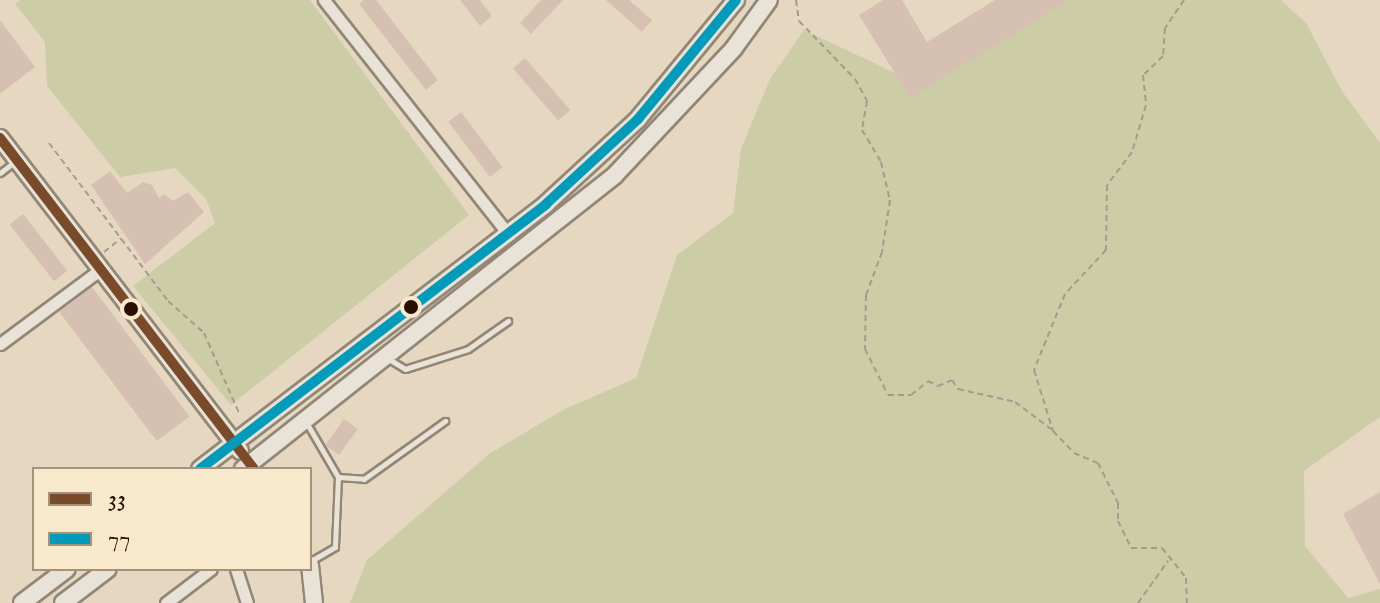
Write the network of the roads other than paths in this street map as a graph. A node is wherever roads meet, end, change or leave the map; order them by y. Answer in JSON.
{"nodes":[{"id":1,"x":324,"y":0,"type":"edge"},
{"id":2,"x":736,"y":0,"type":"edge"},
{"id":3,"x":769,"y":0,"type":"edge"},
{"id":4,"x":0,"y":138,"type":"edge"},
{"id":5,"x":17,"y":160,"type":"junction"},
{"id":6,"x":0,"y":173,"type":"edge"},
{"id":7,"x":509,"y":235,"type":"junction"},
{"id":8,"x":98,"y":265,"type":"junction"},
{"id":9,"x":508,"y":321,"type":"dead end"},
{"id":10,"x":0,"y":344,"type":"edge"},
{"id":11,"x":387,"y":357,"type":"junction"},
{"id":12,"x":305,"y":421,"type":"junction"},
{"id":13,"x":445,"y":421,"type":"dead end"},
{"id":14,"x":234,"y":443,"type":"junction"},
{"id":15,"x":203,"y":467,"type":"edge"},
{"id":16,"x":249,"y":467,"type":"edge"},
{"id":17,"x":338,"y":477,"type":"junction"},
{"id":18,"x":312,"y":562,"type":"edge"},
{"id":19,"x":64,"y":571,"type":"edge"},
{"id":20,"x":105,"y":571,"type":"edge"},
{"id":21,"x":209,"y":571,"type":"edge"},
{"id":22,"x":237,"y":571,"type":"edge"},
{"id":23,"x":311,"y":571,"type":"edge"},
{"id":24,"x":182,"y":598,"type":"edge"},
{"id":25,"x":22,"y":603,"type":"edge"},
{"id":26,"x":63,"y":603,"type":"edge"},
{"id":27,"x":166,"y":603,"type":"edge"},
{"id":28,"x":247,"y":603,"type":"edge"},
{"id":29,"x":314,"y":603,"type":"edge"}],
"edges":[{"from":1,"to":7,"type":"street"},
{"from":2,"to":7,"type":"main road"},
{"from":3,"to":11,"type":"main road"},
{"from":4,"to":5,"type":"main road"},
{"from":5,"to":6,"type":"lane"},
{"from":5,"to":8,"type":"main road"},
{"from":7,"to":14,"type":"main road"},
{"from":8,"to":10,"type":"street"},
{"from":8,"to":14,"type":"main road"},
{"from":9,"to":11,"type":"lane"},
{"from":11,"to":12,"type":"main road"},
{"from":12,"to":16,"type":"main road"},
{"from":12,"to":17,"type":"lane"},
{"from":13,"to":17,"type":"lane"},
{"from":14,"to":15,"type":"main road"},
{"from":14,"to":16,"type":"main road"},
{"from":17,"to":18,"type":"lane"},
{"from":19,"to":25,"type":"main road"},
{"from":20,"to":26,"type":"main road"},
{"from":21,"to":24,"type":"street"},
{"from":22,"to":28,"type":"street"},
{"from":23,"to":29,"type":"main road"},
{"from":24,"to":27,"type":"street"}]}
